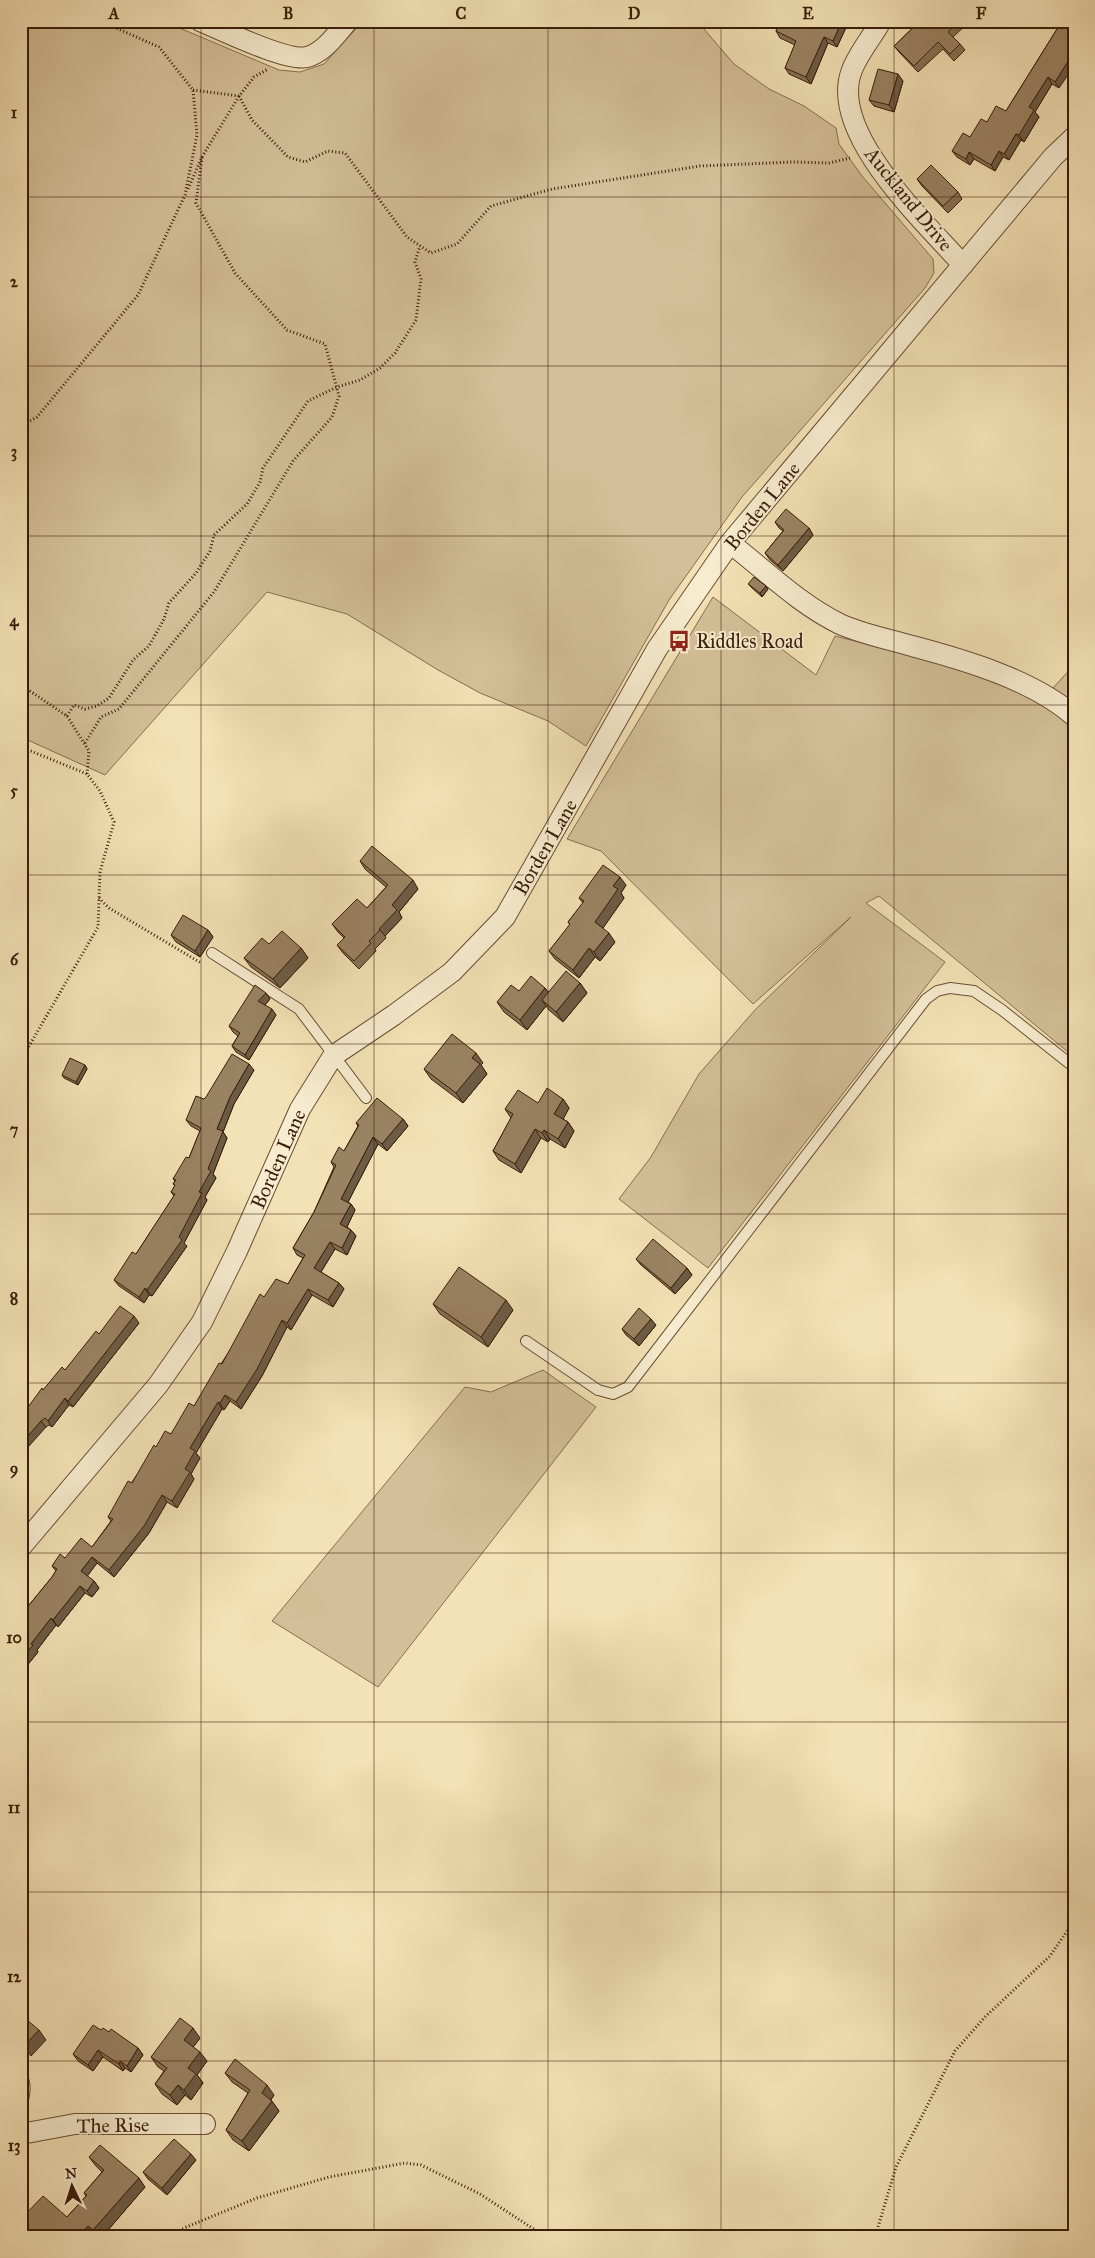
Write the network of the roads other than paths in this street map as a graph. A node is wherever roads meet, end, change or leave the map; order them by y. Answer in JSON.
{"nodes":[{"id":1,"x":200,"y":21,"type":"edge"},
{"id":2,"x":348,"y":21,"type":"edge"},
{"id":3,"x":881,"y":21,"type":"edge"},
{"id":4,"x":1074,"y":137,"type":"edge"},
{"id":5,"x":963,"y":265,"type":"junction"},
{"id":6,"x":730,"y":542,"type":"junction"},
{"id":7,"x":1074,"y":716,"type":"edge"},
{"id":8,"x":212,"y":953,"type":"dead end"},
{"id":9,"x":333,"y":1056,"type":"junction"},
{"id":10,"x":1074,"y":1067,"type":"edge"},
{"id":11,"x":366,"y":1098,"type":"dead end"},
{"id":12,"x":526,"y":1341,"type":"dead end"},
{"id":13,"x":21,"y":1547,"type":"edge"},
{"id":14,"x":21,"y":2075,"type":"edge"},
{"id":15,"x":21,"y":2105,"type":"edge"},
{"id":16,"x":205,"y":2124,"type":"dead end"},
{"id":17,"x":21,"y":2134,"type":"edge"}],
"edges":[{"from":1,"to":2,"type":"street"},
{"from":3,"to":5,"type":"street","name":"Auckland Drive"},
{"from":4,"to":5,"type":"street","name":"Borden Lane"},
{"from":5,"to":6,"type":"street","name":"Borden Lane"},
{"from":6,"to":7,"type":"street"},
{"from":6,"to":9,"type":"street","name":"Borden Lane"},
{"from":8,"to":9,"type":"lane"},
{"from":9,"to":11,"type":"lane"},
{"from":9,"to":13,"type":"street","name":"Borden Lane"},
{"from":10,"to":12,"type":"lane"},
{"from":14,"to":15,"type":"lane"},
{"from":16,"to":17,"type":"street","name":"The Rise"}]}
